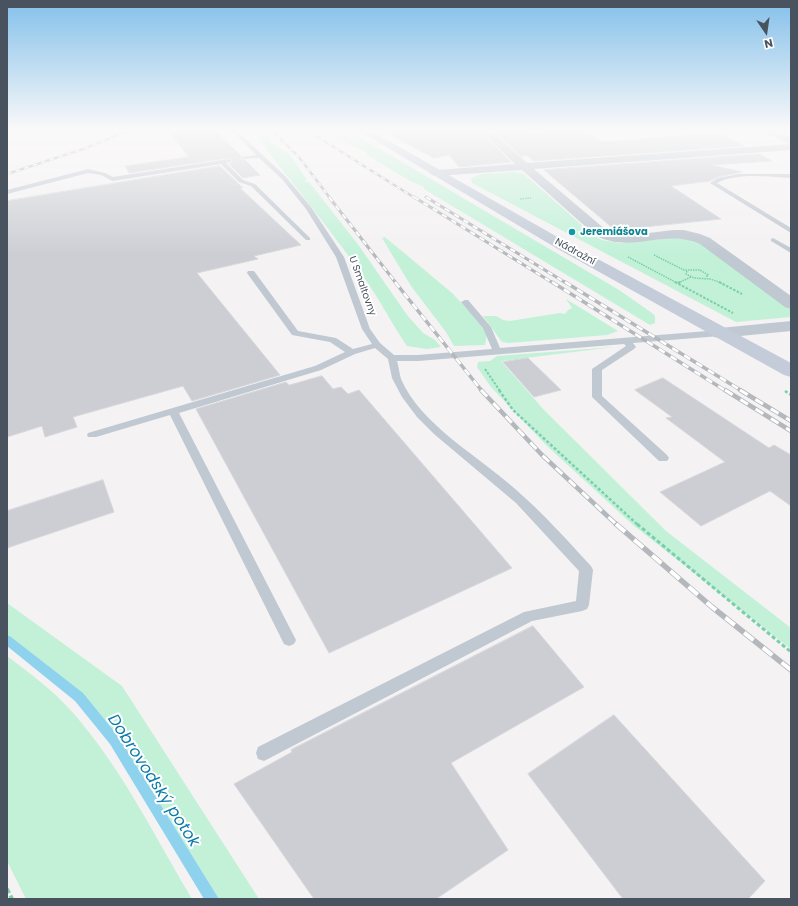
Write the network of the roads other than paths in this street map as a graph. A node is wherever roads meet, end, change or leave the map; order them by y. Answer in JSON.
{"nodes":[{"id":1,"x":87,"y":171,"type":"edge"},
{"id":2,"x":89,"y":171,"type":"edge"},
{"id":3,"x":162,"y":171,"type":"edge"},
{"id":4,"x":231,"y":171,"type":"edge"},
{"id":5,"x":277,"y":171,"type":"edge"},
{"id":6,"x":433,"y":171,"type":"edge"},
{"id":7,"x":457,"y":171,"type":"edge"},
{"id":8,"x":529,"y":171,"type":"edge"},
{"id":9,"x":436,"y":173,"type":"junction"},
{"id":10,"x":791,"y":176,"type":"edge"},
{"id":11,"x":7,"y":192,"type":"edge"},
{"id":12,"x":791,"y":231,"type":"edge"},
{"id":13,"x":308,"y":239,"type":"dead end"},
{"id":14,"x":773,"y":240,"type":"dead end"},
{"id":15,"x":791,"y":251,"type":"edge"},
{"id":16,"x":251,"y":273,"type":"dead end"},
{"id":17,"x":465,"y":302,"type":"dead end"},
{"id":18,"x":791,"y":304,"type":"edge"},
{"id":19,"x":791,"y":326,"type":"edge"},
{"id":20,"x":720,"y":333,"type":"junction"},
{"id":21,"x":627,"y":341,"type":"junction"},
{"id":22,"x":377,"y":345,"type":"junction"},
{"id":23,"x":497,"y":351,"type":"junction"},
{"id":24,"x":352,"y":352,"type":"junction"},
{"id":25,"x":392,"y":358,"type":"junction"},
{"id":26,"x":791,"y":371,"type":"edge"},
{"id":27,"x":173,"y":411,"type":"junction"},
{"id":28,"x":92,"y":435,"type":"dead end"},
{"id":29,"x":663,"y":458,"type":"dead end"},
{"id":30,"x":289,"y":640,"type":"dead end"},
{"id":31,"x":264,"y":753,"type":"dead end"}],
"edges":[{"from":1,"to":11,"type":"lane"},
{"from":2,"to":3,"type":"lane"},
{"from":4,"to":13,"type":"lane"},
{"from":5,"to":22,"type":"lane","name":"U Smaltovny"},
{"from":6,"to":9,"type":"main road","name":"Nádražní"},
{"from":7,"to":9,"type":"street"},
{"from":8,"to":18,"type":"street"},
{"from":9,"to":20,"type":"main road","name":"Nádražní"},
{"from":10,"to":12,"type":"lane"},
{"from":14,"to":15,"type":"lane"},
{"from":16,"to":24,"type":"lane"},
{"from":17,"to":23,"type":"lane"},
{"from":19,"to":20,"type":"street"},
{"from":20,"to":21,"type":"lane"},
{"from":20,"to":26,"type":"main road","name":"Nádražní"},
{"from":21,"to":23,"type":"lane"},
{"from":21,"to":29,"type":"lane"},
{"from":22,"to":24,"type":"lane"},
{"from":22,"to":25,"type":"lane","name":"U Smaltovny"},
{"from":23,"to":25,"type":"lane"},
{"from":24,"to":27,"type":"lane"},
{"from":25,"to":31,"type":"lane"},
{"from":27,"to":28,"type":"lane"},
{"from":27,"to":30,"type":"lane"}]}
